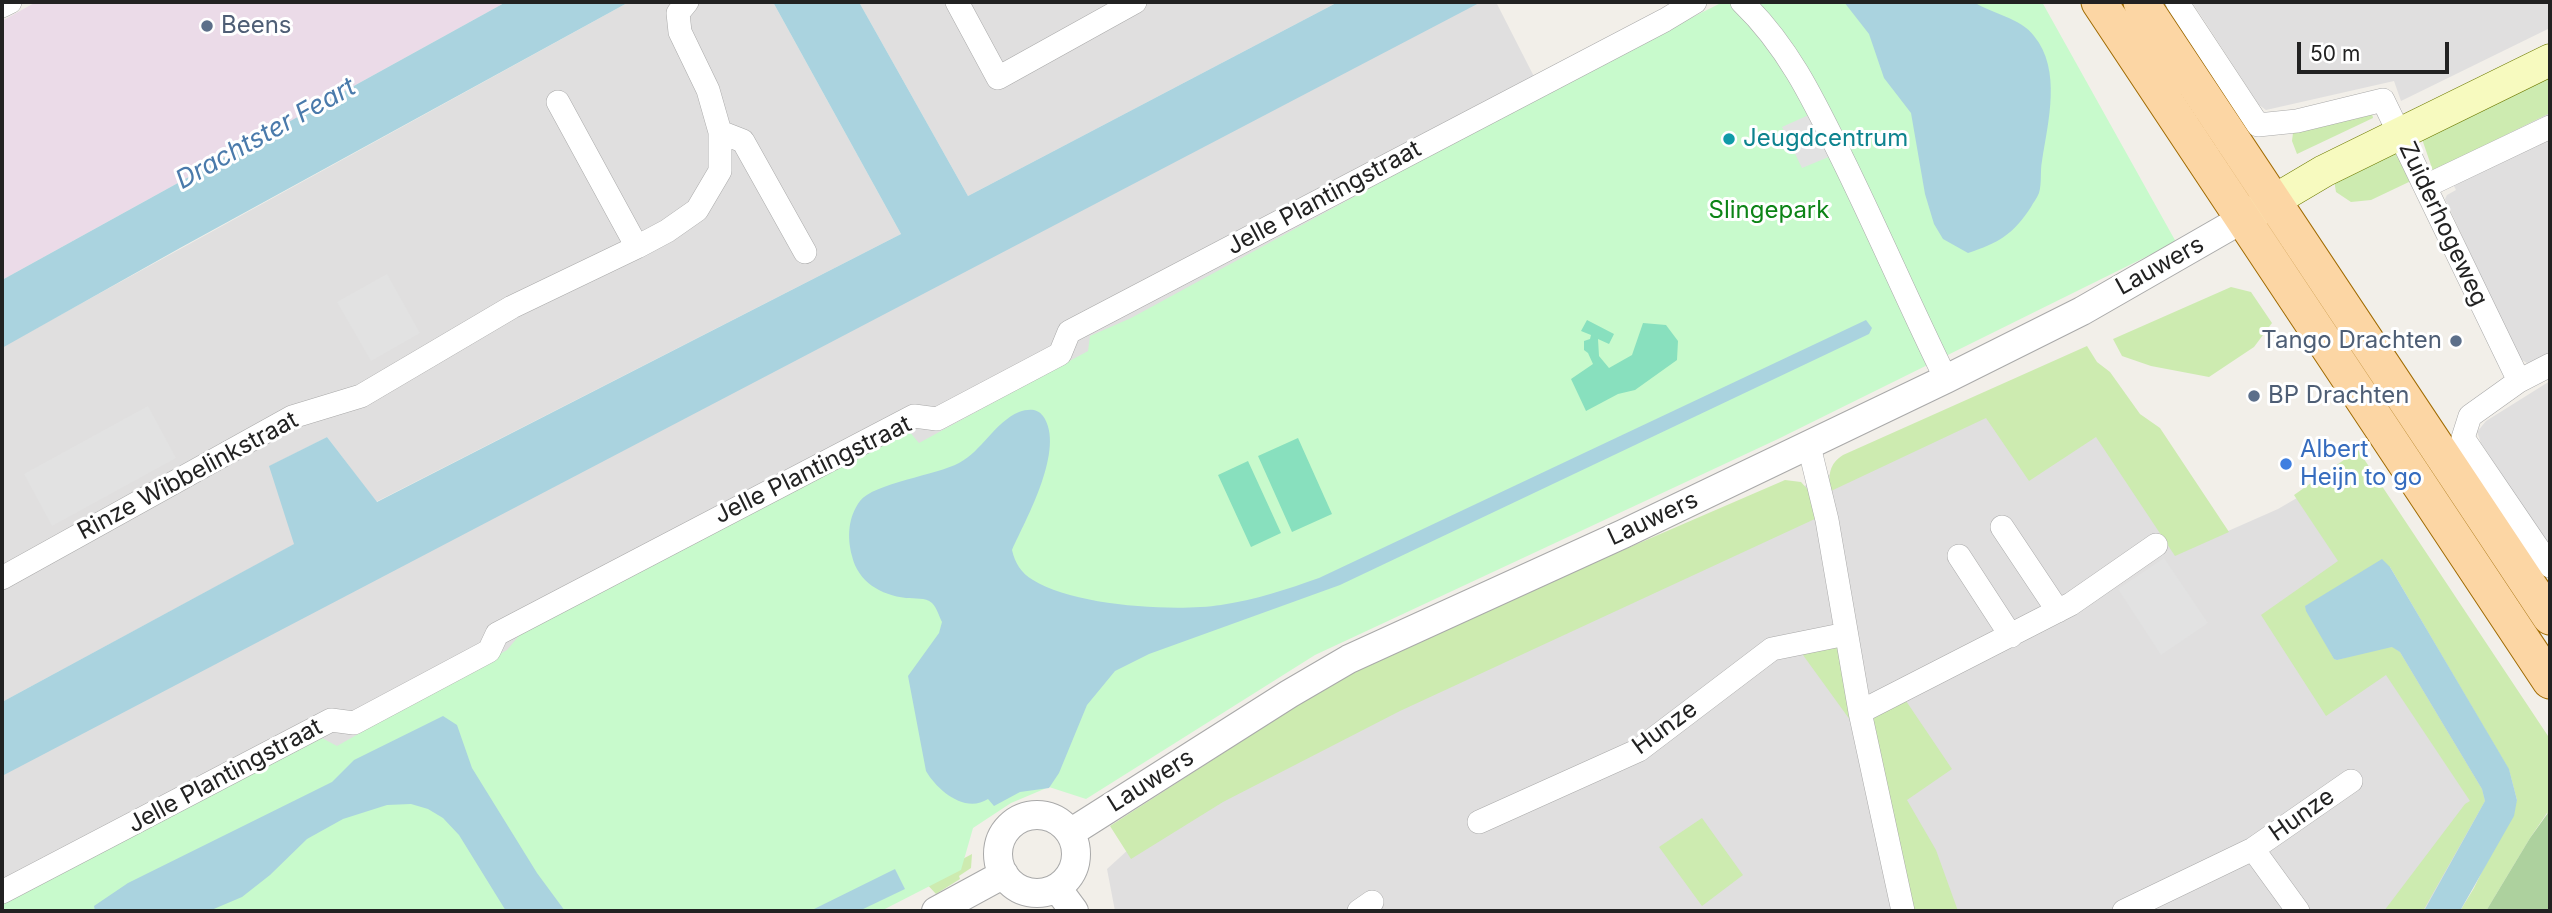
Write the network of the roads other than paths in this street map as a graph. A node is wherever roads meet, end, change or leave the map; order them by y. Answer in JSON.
{"nodes":[{"id":1,"x":10,"y":2,"type":"edge"},
{"id":2,"x":687,"y":2,"type":"edge"},
{"id":3,"x":957,"y":2,"type":"edge"},
{"id":4,"x":1135,"y":2,"type":"edge"},
{"id":5,"x":1695,"y":2,"type":"edge"},
{"id":6,"x":1742,"y":2,"type":"edge"},
{"id":7,"x":2099,"y":2,"type":"edge"},
{"id":8,"x":2141,"y":2,"type":"edge"},
{"id":9,"x":2177,"y":2,"type":"edge"},
{"id":10,"x":2,"y":6,"type":"edge"},
{"id":11,"x":2550,"y":60,"type":"edge"},
{"id":12,"x":558,"y":102,"type":"dead end"},
{"id":13,"x":2550,"y":127,"type":"edge"},
{"id":14,"x":720,"y":132,"type":"junction"},
{"id":15,"x":2400,"y":133,"type":"junction"},
{"id":16,"x":2426,"y":186,"type":"junction"},
{"id":17,"x":2258,"y":210,"type":"junction"},
{"id":18,"x":637,"y":247,"type":"junction"},
{"id":19,"x":805,"y":252,"type":"dead end"},
{"id":20,"x":2550,"y":365,"type":"edge"},
{"id":21,"x":1946,"y":379,"type":"junction"},
{"id":22,"x":2519,"y":381,"type":"junction"},
{"id":23,"x":1810,"y":446,"type":"junction"},
{"id":24,"x":2002,"y":527,"type":"dead end"},
{"id":25,"x":2156,"y":545,"type":"dead end"},
{"id":26,"x":1959,"y":556,"type":"dead end"},
{"id":27,"x":2550,"y":566,"type":"edge"},
{"id":28,"x":2,"y":578,"type":"edge"},
{"id":29,"x":2058,"y":611,"type":"junction"},
{"id":30,"x":2550,"y":617,"type":"edge"},
{"id":31,"x":1846,"y":634,"type":"junction"},
{"id":32,"x":2011,"y":636,"type":"junction"},
{"id":33,"x":2550,"y":681,"type":"edge"},
{"id":34,"x":1860,"y":712,"type":"junction"},
{"id":35,"x":2351,"y":781,"type":"dead end"},
{"id":36,"x":1479,"y":822,"type":"dead end"},
{"id":37,"x":1070,"y":833,"type":"junction"},
{"id":38,"x":2253,"y":849,"type":"junction"},
{"id":39,"x":1004,"y":874,"type":"junction"},
{"id":40,"x":1057,"y":888,"type":"junction"},
{"id":41,"x":2,"y":892,"type":"edge"},
{"id":42,"x":936,"y":911,"type":"edge"},
{"id":43,"x":1074,"y":911,"type":"edge"},
{"id":44,"x":1903,"y":911,"type":"edge"},
{"id":45,"x":2124,"y":911,"type":"edge"},
{"id":46,"x":2298,"y":911,"type":"edge"}],
"edges":[{"from":1,"to":10,"type":"street"},
{"from":2,"to":14,"type":"street","name":"Rinze Wibbelinkstraat"},
{"from":3,"to":4,"type":"street"},
{"from":5,"to":41,"type":"street","name":"Jelle Plantingstraat"},
{"from":6,"to":21,"type":"street"},
{"from":7,"to":17,"type":"main road"},
{"from":8,"to":17,"type":"main road"},
{"from":9,"to":15,"type":"street","name":"Zuiderhogeweg"},
{"from":11,"to":15,"type":"main road"},
{"from":12,"to":18,"type":"street"},
{"from":13,"to":16,"type":"street"},
{"from":14,"to":18,"type":"street","name":"Rinze Wibbelinkstraat"},
{"from":14,"to":19,"type":"street"},
{"from":15,"to":16,"type":"street","name":"Zuiderhogeweg"},
{"from":15,"to":17,"type":"main road"},
{"from":16,"to":22,"type":"street","name":"Zuiderhogeweg"},
{"from":17,"to":21,"type":"street","name":"Lauwers"},
{"from":17,"to":30,"type":"main road"},
{"from":17,"to":33,"type":"main road"},
{"from":18,"to":28,"type":"street","name":"Rinze Wibbelinkstraat"},
{"from":20,"to":22,"type":"street"},
{"from":21,"to":23,"type":"street","name":"Lauwers"},
{"from":22,"to":27,"type":"street"},
{"from":23,"to":31,"type":"street"},
{"from":23,"to":37,"type":"street","name":"Lauwers"},
{"from":24,"to":29,"type":"street"},
{"from":25,"to":29,"type":"street"},
{"from":26,"to":32,"type":"street"},
{"from":29,"to":32,"type":"street"},
{"from":31,"to":34,"type":"street"},
{"from":31,"to":36,"type":"street","name":"Hunze"},
{"from":32,"to":34,"type":"street"},
{"from":34,"to":44,"type":"street"},
{"from":35,"to":38,"type":"street","name":"Hunze"},
{"from":37,"to":39,"type":"street"},
{"from":37,"to":40,"type":"street"},
{"from":38,"to":45,"type":"street","name":"Hunze"},
{"from":38,"to":46,"type":"street","name":"Hunze"},
{"from":39,"to":40,"type":"street"},
{"from":39,"to":42,"type":"street"},
{"from":40,"to":43,"type":"street"}]}
